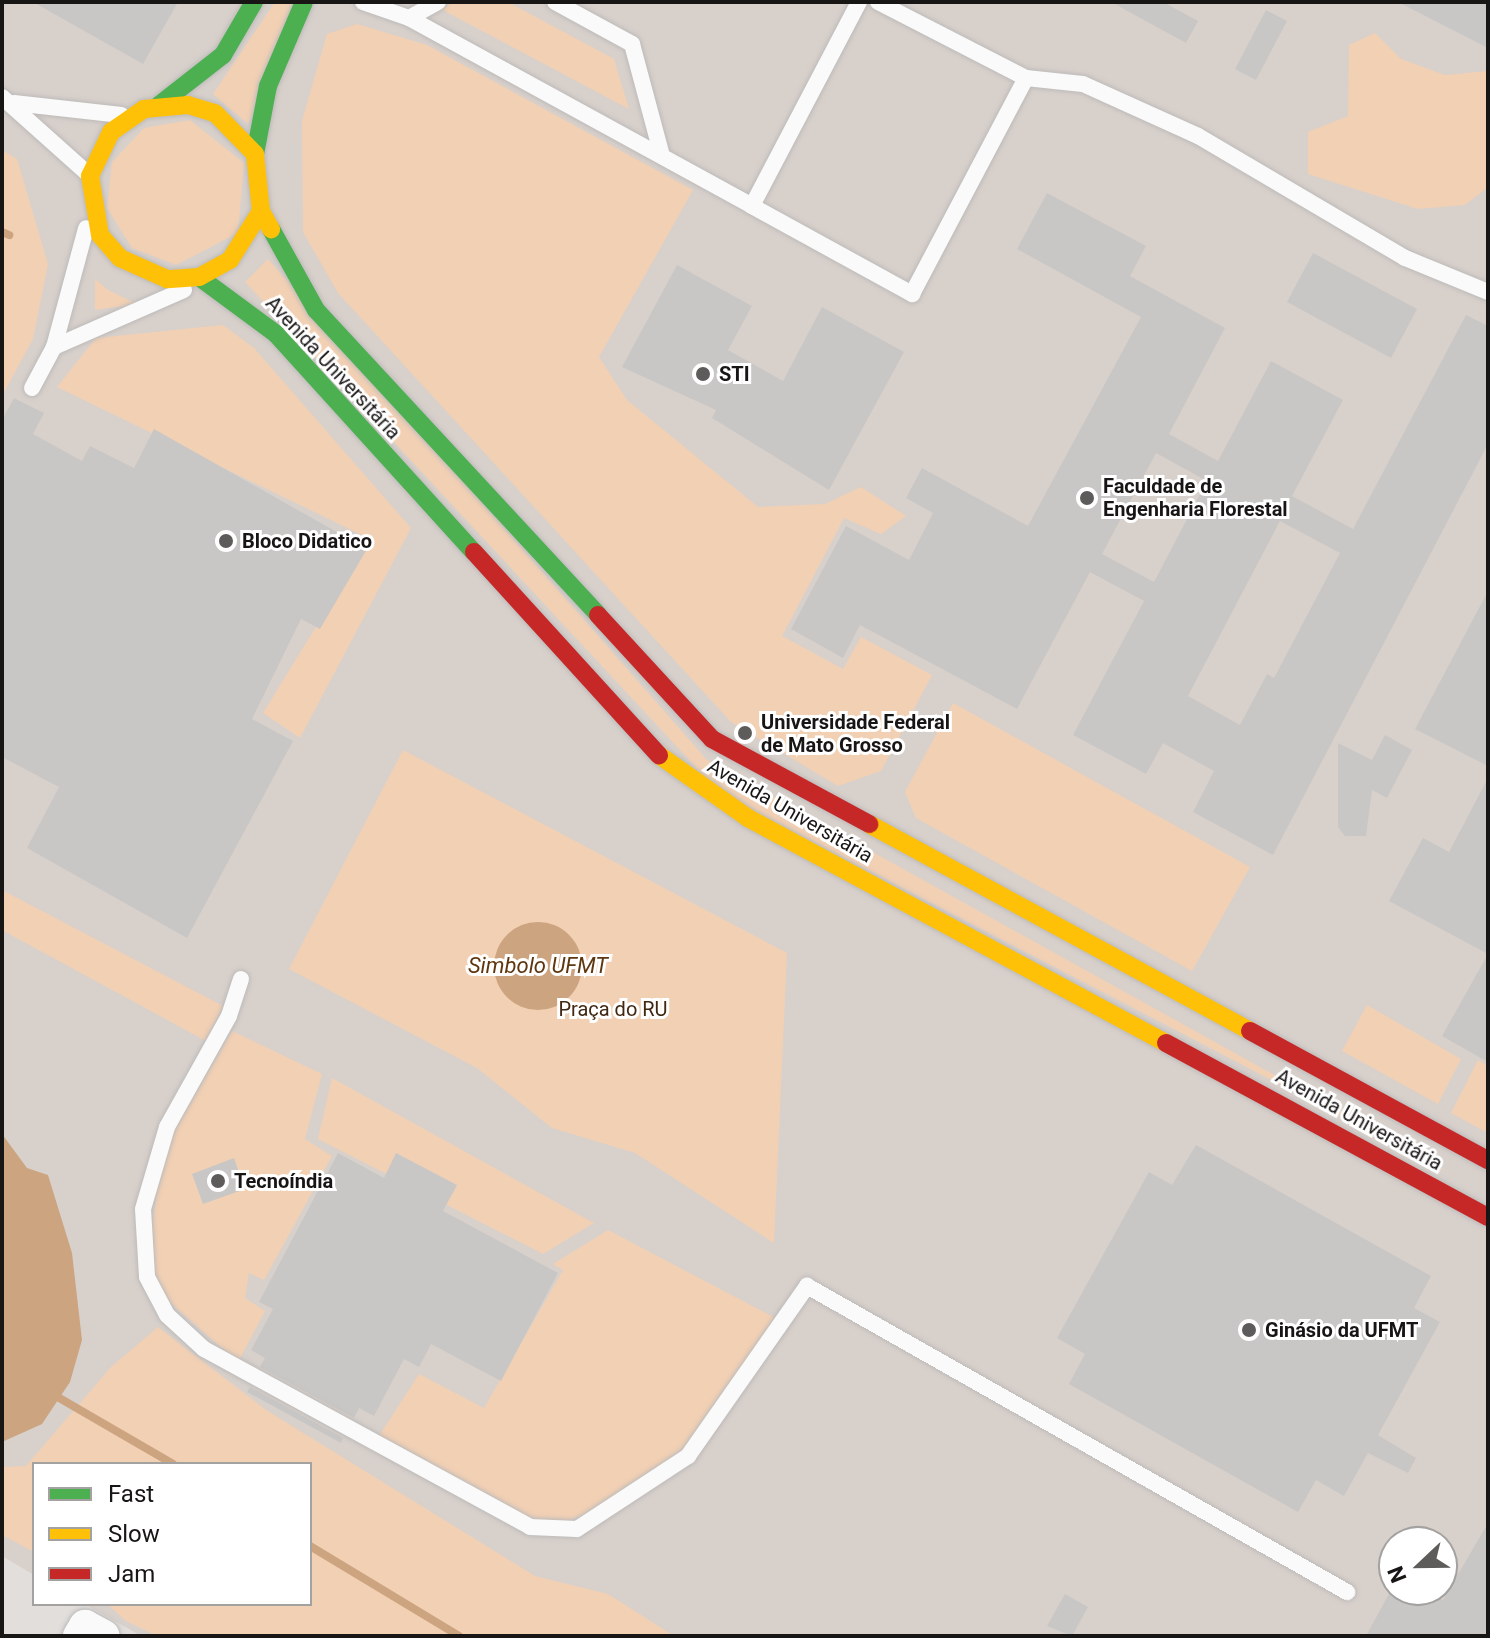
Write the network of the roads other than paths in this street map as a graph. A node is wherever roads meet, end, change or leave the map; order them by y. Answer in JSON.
{"nodes":[{"id":1,"x":254,"y":2,"type":"edge"},
{"id":2,"x":304,"y":2,"type":"edge"},
{"id":3,"x":363,"y":2,"type":"edge"},
{"id":4,"x":438,"y":2,"type":"edge"},
{"id":5,"x":555,"y":2,"type":"edge"},
{"id":6,"x":859,"y":2,"type":"edge"},
{"id":7,"x":878,"y":2,"type":"edge"},
{"id":8,"x":385,"y":6,"type":"edge"},
{"id":9,"x":409,"y":18,"type":"junction"},
{"id":10,"x":1026,"y":78,"type":"junction"},
{"id":11,"x":8,"y":100,"type":"edge"},
{"id":12,"x":159,"y":105,"type":"junction"},
{"id":13,"x":131,"y":116,"type":"junction"},
{"id":14,"x":255,"y":154,"type":"junction"},
{"id":15,"x":662,"y":156,"type":"junction"},
{"id":16,"x":90,"y":176,"type":"junction"},
{"id":17,"x":752,"y":206,"type":"junction"},
{"id":18,"x":90,"y":207,"type":"junction"},
{"id":19,"x":261,"y":211,"type":"junction"},
{"id":20,"x":199,"y":277,"type":"junction"},
{"id":21,"x":1488,"y":292,"type":"edge"},
{"id":22,"x":54,"y":347,"type":"junction"},
{"id":23,"x":32,"y":388,"type":"dead end"},
{"id":24,"x":241,"y":979,"type":"dead end"},
{"id":25,"x":1488,"y":1160,"type":"edge"},
{"id":26,"x":1488,"y":1217,"type":"edge"},
{"id":27,"x":1347,"y":1592,"type":"dead end"},
{"id":28,"x":79,"y":1636,"type":"edge"},
{"id":29,"x":104,"y":1636,"type":"edge"}],
"edges":[{"from":1,"to":12,"type":"street"},
{"from":2,"to":14,"type":"street","name":"Avenida Universitária"},
{"from":3,"to":8,"type":"lane"},
{"from":4,"to":9,"type":"lane"},
{"from":5,"to":15,"type":"lane"},
{"from":6,"to":17,"type":"lane"},
{"from":7,"to":10,"type":"lane"},
{"from":8,"to":9,"type":"lane"},
{"from":9,"to":15,"type":"lane"},
{"from":10,"to":17,"type":"lane"},
{"from":10,"to":21,"type":"lane"},
{"from":11,"to":13,"type":"lane"},
{"from":11,"to":16,"type":"lane"},
{"from":12,"to":13,"type":"street"},
{"from":12,"to":14,"type":"street"},
{"from":13,"to":16,"type":"street"},
{"from":14,"to":19,"type":"street","name":"Avenida Universitária"},
{"from":15,"to":17,"type":"lane"},
{"from":16,"to":18,"type":"street"},
{"from":18,"to":20,"type":"street"},
{"from":18,"to":22,"type":"lane"},
{"from":19,"to":20,"type":"street"},
{"from":19,"to":25,"type":"street","name":"Avenida Universitária"},
{"from":20,"to":22,"type":"lane"},
{"from":20,"to":26,"type":"street","name":"Avenida Universitária"},
{"from":22,"to":23,"type":"lane"},
{"from":24,"to":27,"type":"lane"},
{"from":28,"to":29,"type":"street"}]}
